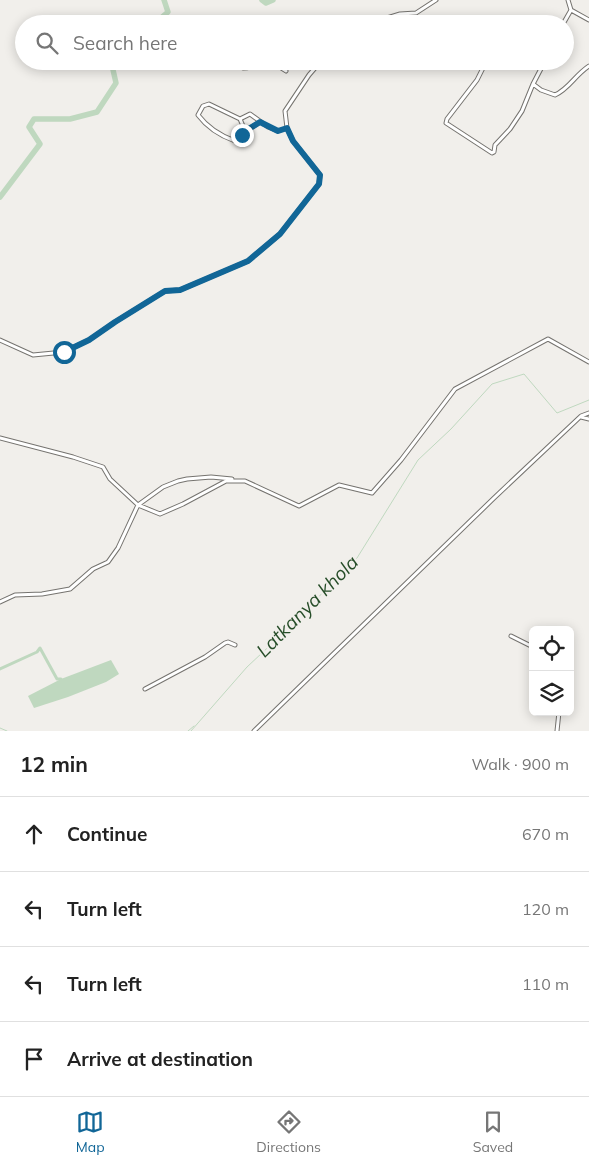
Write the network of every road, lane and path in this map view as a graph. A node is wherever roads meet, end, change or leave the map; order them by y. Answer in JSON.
{"nodes":[{"id":1,"x":436,"y":0,"type":"edge"},
{"id":2,"x":568,"y":0,"type":"edge"},
{"id":3,"x":570,"y":10,"type":"junction"},
{"id":4,"x":397,"y":15,"type":"edge"},
{"id":5,"x":568,"y":15,"type":"edge"},
{"id":6,"x":589,"y":20,"type":"edge"},
{"id":7,"x":589,"y":66,"type":"edge"},
{"id":8,"x":313,"y":70,"type":"edge"},
{"id":9,"x":482,"y":70,"type":"edge"},
{"id":10,"x":540,"y":70,"type":"edge"},
{"id":11,"x":533,"y":84,"type":"junction"},
{"id":12,"x":240,"y":119,"type":"junction"},
{"id":13,"x":260,"y":122,"type":"junction"},
{"id":14,"x":287,"y":128,"type":"junction"},
{"id":15,"x":247,"y":130,"type":"junction"},
{"id":16,"x":0,"y":340,"type":"edge"},
{"id":17,"x":589,"y":362,"type":"edge"},
{"id":18,"x":589,"y":413,"type":"edge"},
{"id":19,"x":581,"y":416,"type":"junction"},
{"id":20,"x":589,"y":419,"type":"edge"},
{"id":21,"x":0,"y":438,"type":"edge"},
{"id":22,"x":245,"y":481,"type":"junction"},
{"id":23,"x":138,"y":505,"type":"junction"},
{"id":24,"x":0,"y":602,"type":"edge"},
{"id":25,"x":511,"y":636,"type":"dead end"},
{"id":26,"x":235,"y":645,"type":"dead end"},
{"id":27,"x":529,"y":645,"type":"edge"},
{"id":28,"x":145,"y":689,"type":"dead end"},
{"id":29,"x":559,"y":716,"type":"edge"},
{"id":30,"x":257,"y":730,"type":"edge"},
{"id":31,"x":557,"y":731,"type":"edge"}],
"edges":[{"from":1,"to":4,"type":"street"},
{"from":2,"to":3,"type":"street"},
{"from":3,"to":5,"type":"street"},
{"from":3,"to":6,"type":"street"},
{"from":7,"to":11,"type":"street"},
{"from":8,"to":14,"type":"street"},
{"from":9,"to":11,"type":"street"},
{"from":10,"to":11,"type":"street"},
{"from":12,"to":13,"type":"street"},
{"from":12,"to":15,"type":"street"},
{"from":12,"to":15,"type":"street"},
{"from":13,"to":14,"type":"street"},
{"from":13,"to":15,"type":"street"},
{"from":14,"to":16,"type":"street"},
{"from":17,"to":22,"type":"street"},
{"from":18,"to":19,"type":"street"},
{"from":19,"to":20,"type":"street"},
{"from":19,"to":30,"type":"street"},
{"from":21,"to":23,"type":"street"},
{"from":22,"to":23,"type":"street"},
{"from":22,"to":23,"type":"street"},
{"from":23,"to":24,"type":"street"},
{"from":25,"to":27,"type":"street"},
{"from":26,"to":28,"type":"street"},
{"from":29,"to":31,"type":"street"}]}
